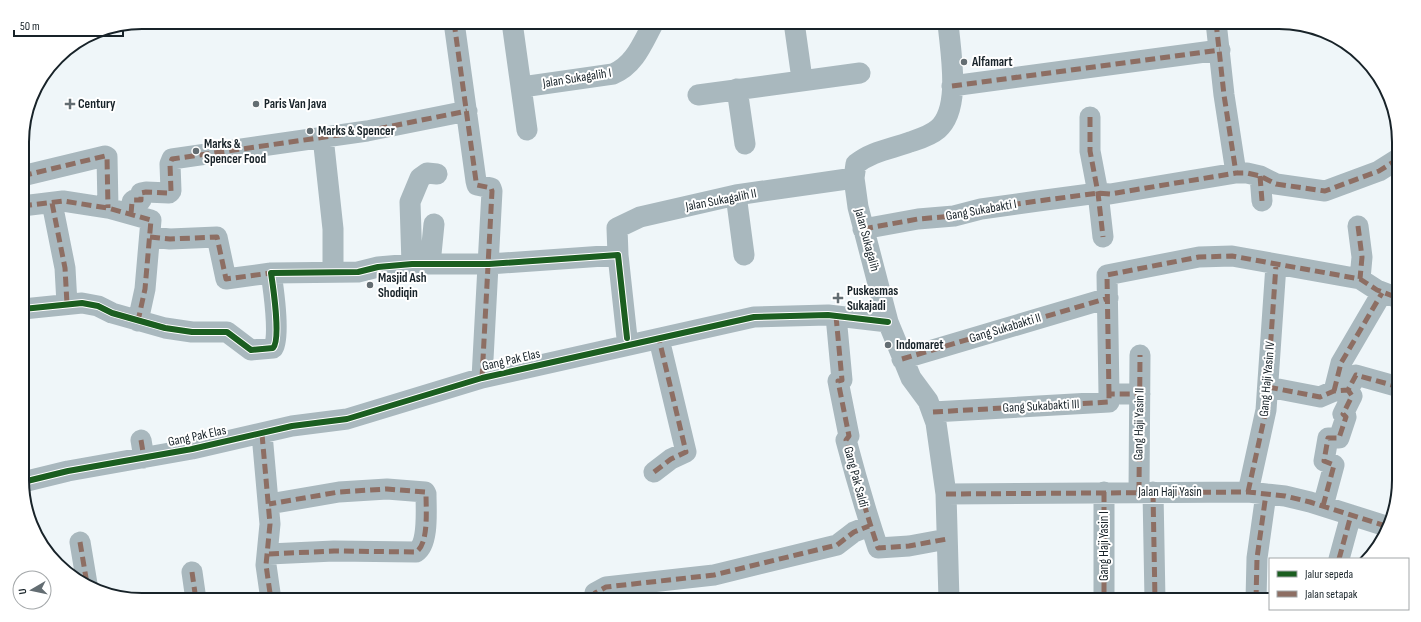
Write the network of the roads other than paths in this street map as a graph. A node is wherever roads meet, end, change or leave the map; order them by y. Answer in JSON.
{"nodes":[{"id":1,"x":455,"y":29,"type":"edge"},
{"id":2,"x":513,"y":29,"type":"edge"},
{"id":3,"x":650,"y":29,"type":"edge"},
{"id":4,"x":795,"y":29,"type":"edge"},
{"id":5,"x":948,"y":29,"type":"edge"},
{"id":6,"x":1217,"y":29,"type":"edge"},
{"id":7,"x":1220,"y":50,"type":"junction"},
{"id":8,"x":860,"y":73,"type":"dead end"},
{"id":9,"x":802,"y":79,"type":"junction"},
{"id":10,"x":952,"y":86,"type":"junction"},
{"id":11,"x":522,"y":87,"type":"junction"},
{"id":12,"x":737,"y":90,"type":"junction"},
{"id":13,"x":698,"y":95,"type":"dead end"},
{"id":14,"x":467,"y":111,"type":"junction"},
{"id":15,"x":1090,"y":117,"type":"dead end"},
{"id":16,"x":528,"y":130,"type":"dead end"},
{"id":17,"x":323,"y":137,"type":"junction"},
{"id":18,"x":745,"y":144,"type":"dead end"},
{"id":19,"x":1392,"y":163,"type":"edge"},
{"id":20,"x":1236,"y":173,"type":"junction"},
{"id":21,"x":29,"y":174,"type":"edge"},
{"id":22,"x":437,"y":174,"type":"dead end"},
{"id":23,"x":1260,"y":176,"type":"junction"},
{"id":24,"x":854,"y":178,"type":"junction"},
{"id":25,"x":1098,"y":193,"type":"junction"},
{"id":26,"x":736,"y":195,"type":"junction"},
{"id":27,"x":1262,"y":201,"type":"dead end"},
{"id":28,"x":52,"y":203,"type":"junction"},
{"id":29,"x":29,"y":205,"type":"edge"},
{"id":30,"x":108,"y":208,"type":"junction"},
{"id":31,"x":131,"y":214,"type":"junction"},
{"id":32,"x":434,"y":224,"type":"dead end"},
{"id":33,"x":1358,"y":226,"type":"dead end"},
{"id":34,"x":864,"y":229,"type":"junction"},
{"id":35,"x":150,"y":237,"type":"junction"},
{"id":36,"x":1103,"y":237,"type":"dead end"},
{"id":37,"x":618,"y":255,"type":"junction"},
{"id":38,"x":744,"y":255,"type":"dead end"},
{"id":39,"x":421,"y":264,"type":"junction"},
{"id":40,"x":489,"y":264,"type":"junction"},
{"id":41,"x":1276,"y":265,"type":"junction"},
{"id":42,"x":271,"y":272,"type":"junction"},
{"id":43,"x":333,"y":272,"type":"junction"},
{"id":44,"x":1360,"y":279,"type":"junction"},
{"id":45,"x":1390,"y":296,"type":"edge"},
{"id":46,"x":1108,"y":298,"type":"junction"},
{"id":47,"x":67,"y":304,"type":"junction"},
{"id":48,"x":29,"y":308,"type":"edge"},
{"id":49,"x":836,"y":316,"type":"junction"},
{"id":50,"x":138,"y":321,"type":"junction"},
{"id":51,"x":888,"y":322,"type":"junction"},
{"id":52,"x":627,"y":338,"type":"dead end"},
{"id":53,"x":658,"y":339,"type":"junction"},
{"id":54,"x":1140,"y":355,"type":"dead end"},
{"id":55,"x":902,"y":359,"type":"junction"},
{"id":56,"x":482,"y":378,"type":"junction"},
{"id":57,"x":1392,"y":385,"type":"edge"},
{"id":58,"x":1268,"y":387,"type":"junction"},
{"id":59,"x":1341,"y":390,"type":"junction"},
{"id":60,"x":1109,"y":394,"type":"junction"},
{"id":61,"x":1140,"y":394,"type":"junction"},
{"id":62,"x":933,"y":412,"type":"junction"},
{"id":63,"x":262,"y":434,"type":"junction"},
{"id":64,"x":654,"y":472,"type":"dead end"},
{"id":65,"x":29,"y":481,"type":"edge"},
{"id":66,"x":1104,"y":492,"type":"junction"},
{"id":67,"x":1146,"y":492,"type":"junction"},
{"id":68,"x":1257,"y":493,"type":"junction"},
{"id":69,"x":946,"y":494,"type":"junction"},
{"id":70,"x":269,"y":504,"type":"junction"},
{"id":71,"x":1322,"y":506,"type":"junction"},
{"id":72,"x":1351,"y":516,"type":"junction"},
{"id":73,"x":1382,"y":525,"type":"edge"},
{"id":74,"x":870,"y":526,"type":"junction"},
{"id":75,"x":947,"y":539,"type":"junction"},
{"id":76,"x":80,"y":542,"type":"dead end"},
{"id":77,"x":269,"y":554,"type":"junction"},
{"id":78,"x":1339,"y":558,"type":"edge"},
{"id":79,"x":192,"y":572,"type":"dead end"},
{"id":80,"x":86,"y":578,"type":"edge"},
{"id":81,"x":195,"y":593,"type":"edge"},
{"id":82,"x":270,"y":593,"type":"edge"},
{"id":83,"x":595,"y":593,"type":"edge"},
{"id":84,"x":949,"y":593,"type":"edge"},
{"id":85,"x":1104,"y":593,"type":"edge"},
{"id":86,"x":1154,"y":593,"type":"edge"},
{"id":87,"x":1256,"y":593,"type":"edge"}],
"edges":[{"from":1,"to":14,"type":"street"},
{"from":2,"to":11,"type":"street"},
{"from":3,"to":11,"type":"street","name":"Jalan Sukagalih I"},
{"from":4,"to":9,"type":"street"},
{"from":5,"to":10,"type":"street","name":"Jalan Sukagalih"},
{"from":6,"to":7,"type":"street"},
{"from":7,"to":10,"type":"street"},
{"from":7,"to":20,"type":"street"},
{"from":8,"to":9,"type":"street"},
{"from":9,"to":12,"type":"street"},
{"from":10,"to":24,"type":"street","name":"Jalan Sukagalih"},
{"from":11,"to":16,"type":"street"},
{"from":12,"to":13,"type":"street"},
{"from":12,"to":18,"type":"street"},
{"from":14,"to":17,"type":"street"},
{"from":14,"to":40,"type":"street"},
{"from":15,"to":25,"type":"street"},
{"from":17,"to":31,"type":"street"},
{"from":17,"to":43,"type":"street"},
{"from":19,"to":23,"type":"street","name":"Gang Sukabakti I"},
{"from":20,"to":23,"type":"street","name":"Gang Sukabakti I"},
{"from":20,"to":25,"type":"street","name":"Gang Sukabakti I"},
{"from":21,"to":30,"type":"street"},
{"from":22,"to":39,"type":"street"},
{"from":23,"to":27,"type":"street"},
{"from":24,"to":26,"type":"street","name":"Jalan Sukagalih II"},
{"from":24,"to":34,"type":"street","name":"Jalan Sukagalih"},
{"from":25,"to":34,"type":"street","name":"Gang Sukabakti I"},
{"from":25,"to":36,"type":"street"},
{"from":26,"to":37,"type":"street","name":"Jalan Sukagalih II"},
{"from":26,"to":38,"type":"street"},
{"from":28,"to":29,"type":"street"},
{"from":28,"to":30,"type":"street"},
{"from":28,"to":47,"type":"street"},
{"from":30,"to":31,"type":"street"},
{"from":31,"to":35,"type":"street"},
{"from":32,"to":39,"type":"street"},
{"from":33,"to":44,"type":"street"},
{"from":34,"to":51,"type":"street","name":"Jalan Sukagalih"},
{"from":35,"to":42,"type":"street"},
{"from":35,"to":50,"type":"street"},
{"from":37,"to":40,"type":"street"},
{"from":37,"to":52,"type":"street"},
{"from":39,"to":40,"type":"street"},
{"from":39,"to":43,"type":"street"},
{"from":40,"to":56,"type":"street"},
{"from":41,"to":44,"type":"street"},
{"from":41,"to":46,"type":"street"},
{"from":41,"to":58,"type":"street","name":"Gang Haji Yasin IV"},
{"from":42,"to":43,"type":"street"},
{"from":42,"to":50,"type":"street"},
{"from":44,"to":45,"type":"street"},
{"from":45,"to":59,"type":"street"},
{"from":46,"to":55,"type":"street","name":"Gang Sukabakti II"},
{"from":46,"to":60,"type":"street"},
{"from":47,"to":48,"type":"street"},
{"from":47,"to":50,"type":"street"},
{"from":49,"to":51,"type":"street","name":"Gang Pak Elas"},
{"from":49,"to":53,"type":"street","name":"Gang Pak Elas"},
{"from":49,"to":74,"type":"street","name":"Gang Pak Saldi"},
{"from":51,"to":55,"type":"street","name":"Jalan Sukagalih"},
{"from":53,"to":56,"type":"street","name":"Gang Pak Elas"},
{"from":53,"to":64,"type":"street"},
{"from":54,"to":61,"type":"street","name":"Gang Haji Yasin II"},
{"from":55,"to":62,"type":"street","name":"Jalan Sukagalih"},
{"from":56,"to":63,"type":"street","name":"Gang Pak Elas"},
{"from":57,"to":59,"type":"street"},
{"from":58,"to":59,"type":"street"},
{"from":58,"to":68,"type":"street","name":"Gang Haji Yasin IV"},
{"from":59,"to":71,"type":"street"},
{"from":60,"to":61,"type":"street"},
{"from":60,"to":62,"type":"street","name":"Gang Sukabakti III"},
{"from":61,"to":67,"type":"street","name":"Gang Haji Yasin II"},
{"from":62,"to":69,"type":"street","name":"Jalan Sukagalih"},
{"from":63,"to":65,"type":"street","name":"Gang Pak Elas"},
{"from":63,"to":70,"type":"street"},
{"from":66,"to":67,"type":"street","name":"Jalan Haji Yasin"},
{"from":66,"to":69,"type":"street","name":"Jalan Haji Yasin"},
{"from":66,"to":85,"type":"street","name":"Gang Haji Yasin I"},
{"from":67,"to":68,"type":"street","name":"Jalan Haji Yasin"},
{"from":67,"to":86,"type":"street","name":"Gang Haji Yasin II"},
{"from":68,"to":71,"type":"street","name":"Jalan Haji Yasin"},
{"from":68,"to":87,"type":"street","name":"Gang Haji Yasin IV"},
{"from":69,"to":75,"type":"street","name":"Jalan Sukagalih"},
{"from":70,"to":77,"type":"street"},
{"from":70,"to":77,"type":"street"},
{"from":71,"to":72,"type":"street","name":"Jalan Haji Yasin"},
{"from":72,"to":73,"type":"street","name":"Jalan Haji Yasin"},
{"from":72,"to":78,"type":"street"},
{"from":74,"to":75,"type":"street","name":"Gang Pak Saldi"},
{"from":74,"to":83,"type":"street"},
{"from":75,"to":84,"type":"street","name":"Jalan Sukagalih"},
{"from":76,"to":80,"type":"street"},
{"from":77,"to":82,"type":"street"},
{"from":79,"to":81,"type":"street"}]}
